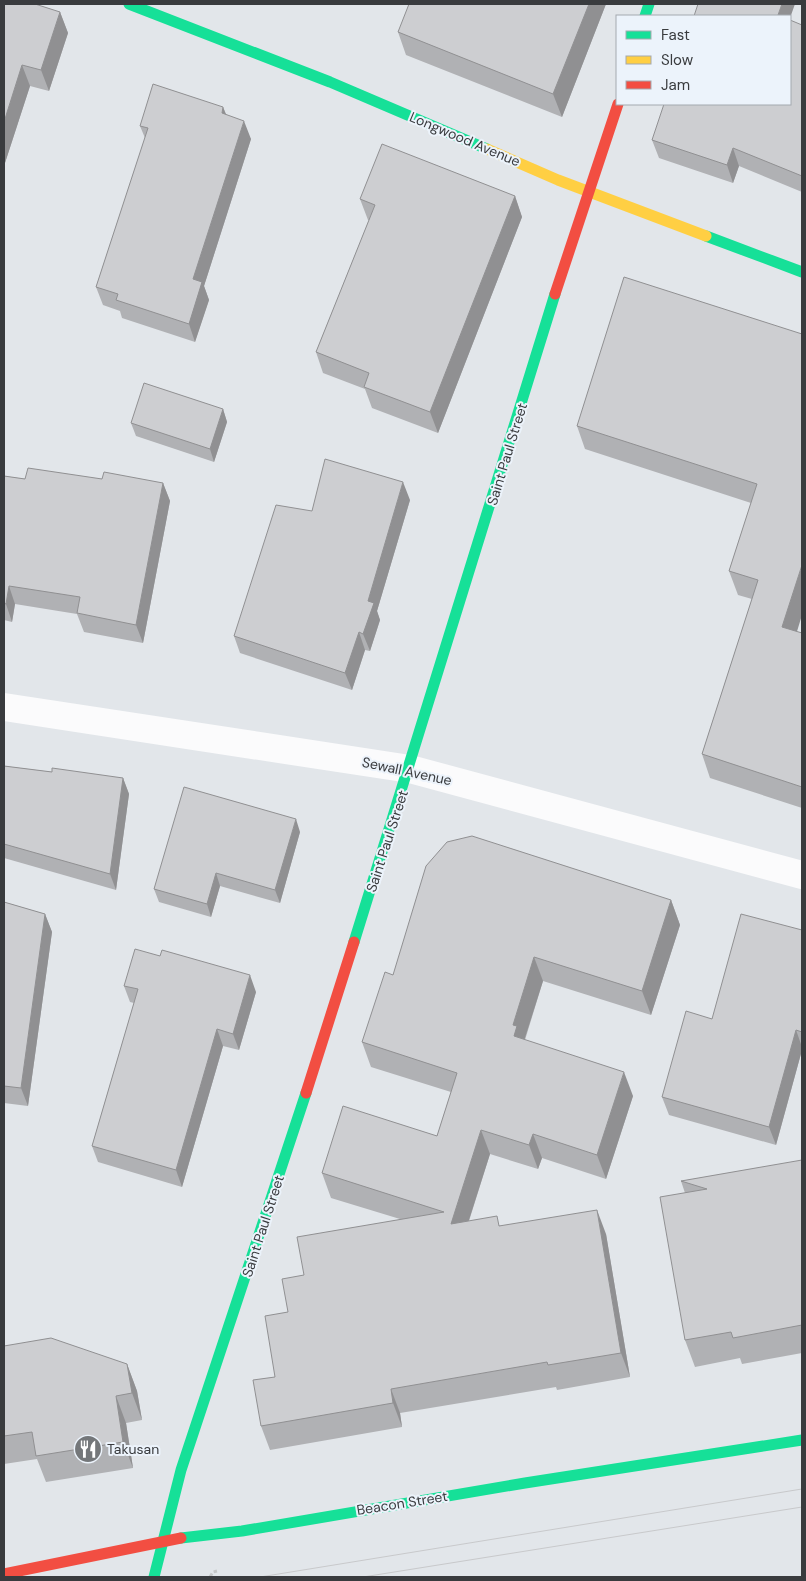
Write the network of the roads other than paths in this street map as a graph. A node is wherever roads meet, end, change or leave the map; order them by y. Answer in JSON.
{"nodes":[{"id":1,"x":129,"y":4,"type":"edge"},
{"id":2,"x":618,"y":105,"type":"edge"},
{"id":3,"x":589,"y":191,"type":"junction"},
{"id":4,"x":802,"y":272,"type":"edge"},
{"id":5,"x":4,"y":707,"type":"edge"},
{"id":6,"x":410,"y":769,"type":"junction"},
{"id":7,"x":802,"y":875,"type":"edge"},
{"id":8,"x":802,"y":1440,"type":"edge"},
{"id":9,"x":164,"y":1540,"type":"junction"},
{"id":10,"x":4,"y":1574,"type":"edge"},
{"id":11,"x":154,"y":1577,"type":"edge"}],
"edges":[{"from":1,"to":3,"type":"main road","name":"Longwood Avenue"},
{"from":2,"to":3,"type":"main road","name":"Saint Paul Street"},
{"from":3,"to":4,"type":"main road","name":"Longwood Avenue"},
{"from":3,"to":6,"type":"main road","name":"Saint Paul Street"},
{"from":5,"to":6,"type":"street","name":"Sewall Avenue"},
{"from":6,"to":7,"type":"street","name":"Sewall Avenue"},
{"from":6,"to":9,"type":"main road","name":"Saint Paul Street"},
{"from":8,"to":9,"type":"main road","name":"Beacon Street"},
{"from":9,"to":10,"type":"main road","name":"Beacon Street"},
{"from":9,"to":11,"type":"main road","name":"Saint Paul Street"}]}
